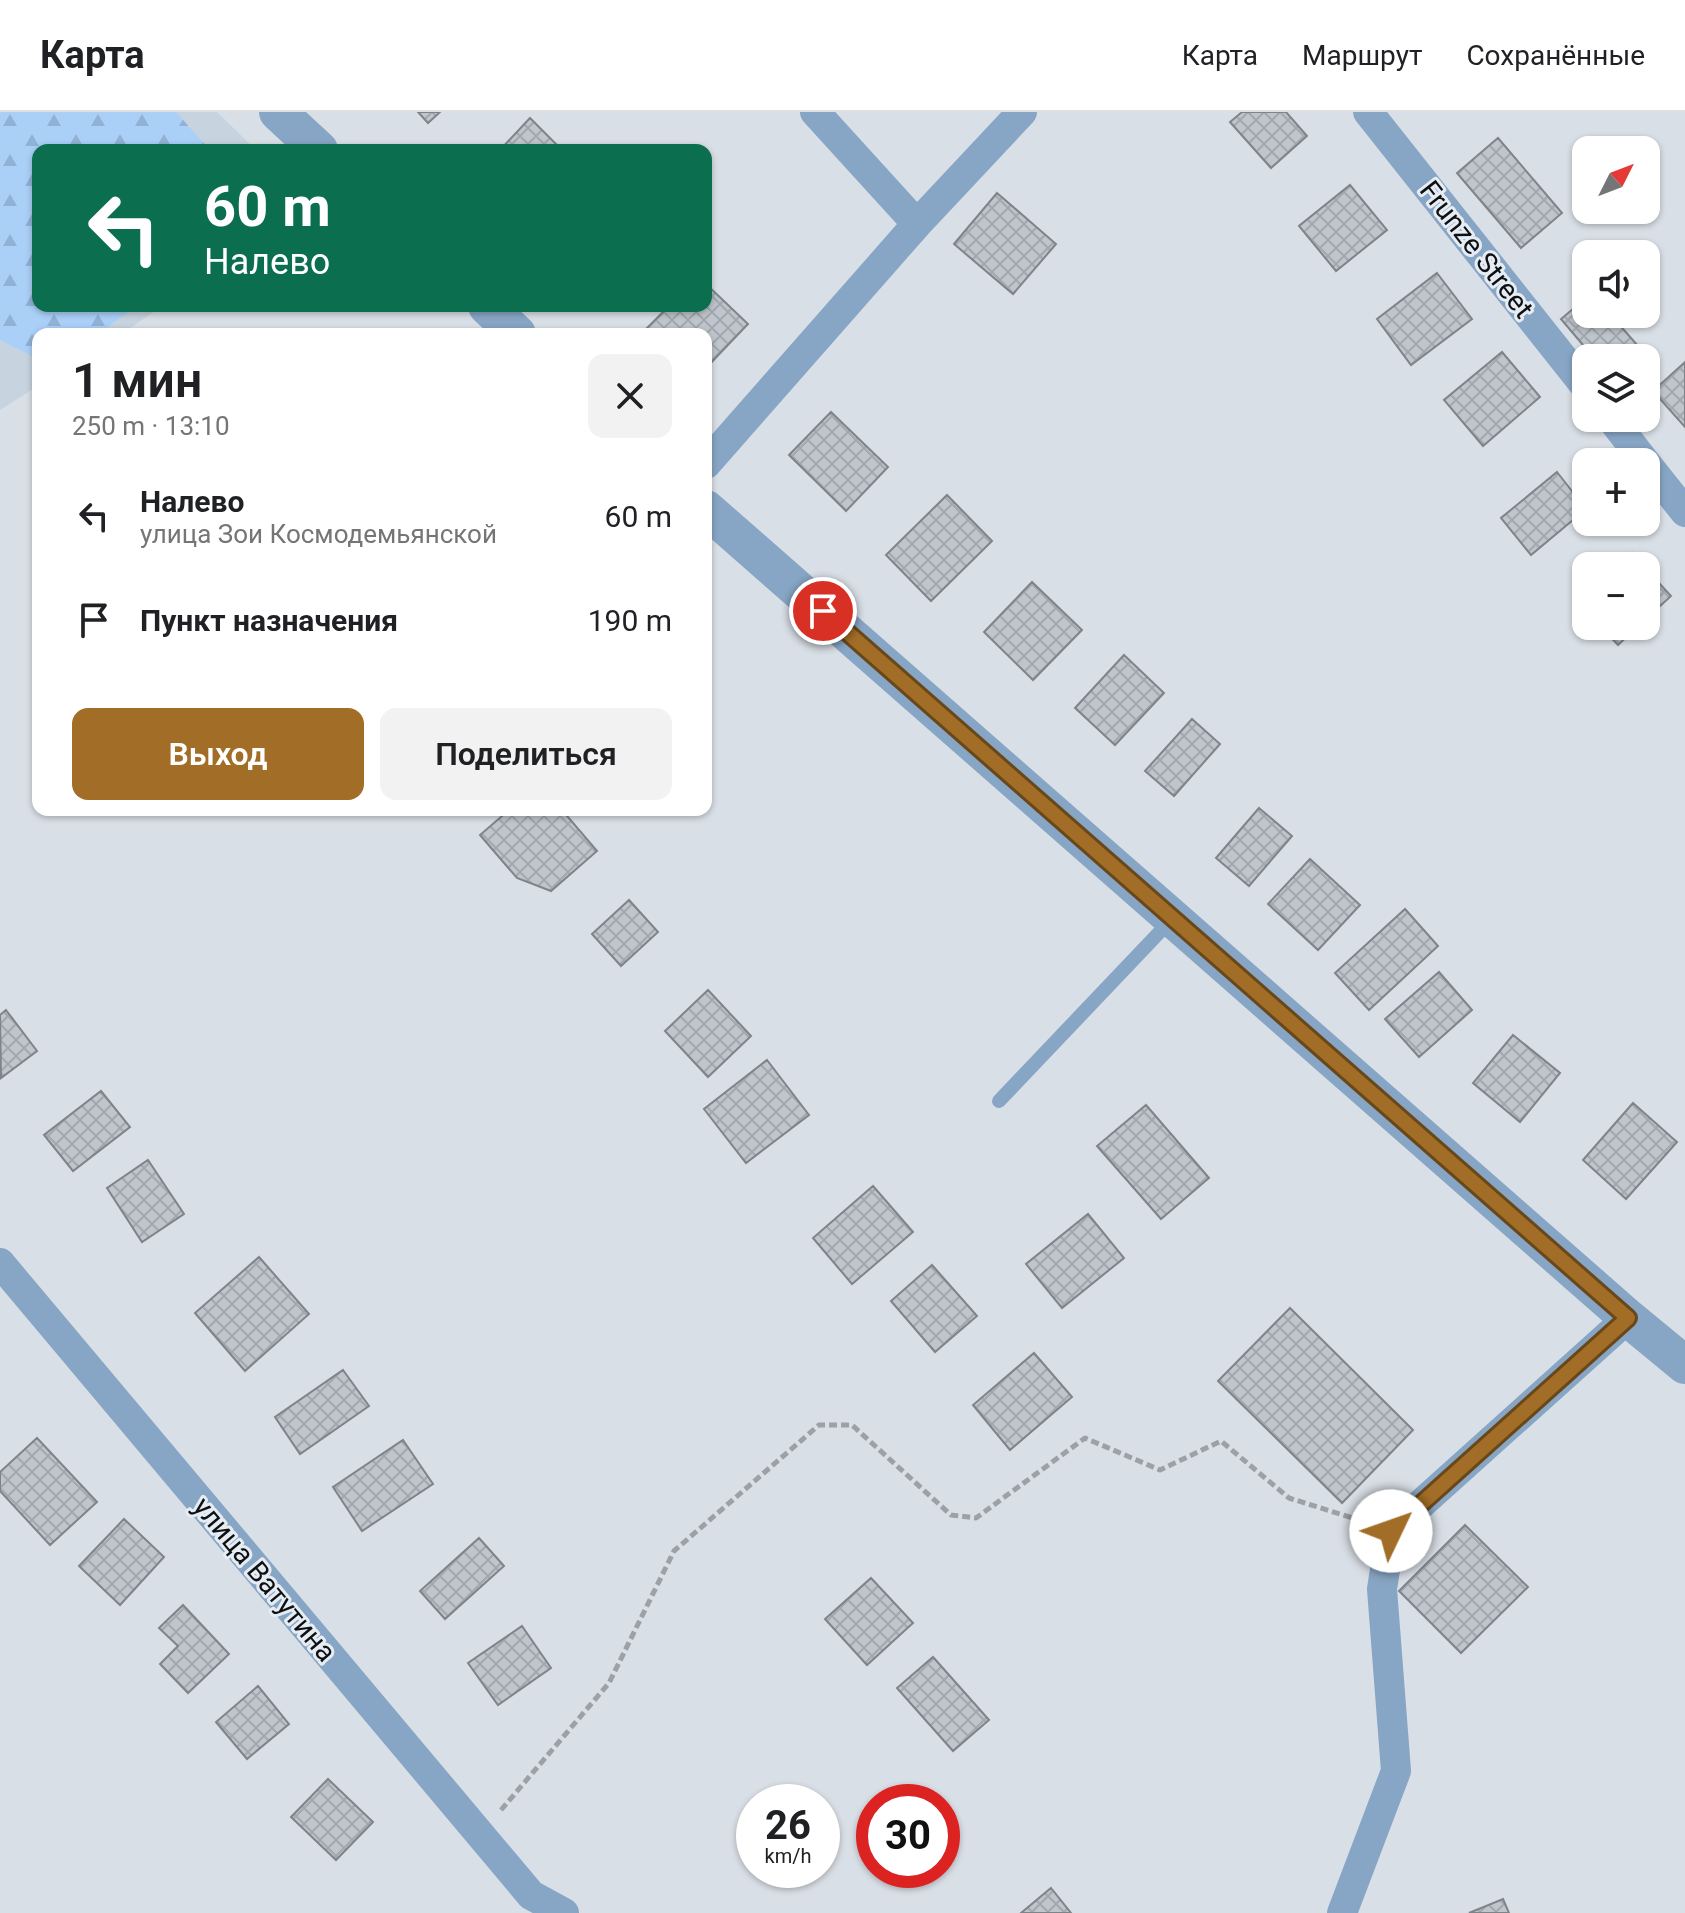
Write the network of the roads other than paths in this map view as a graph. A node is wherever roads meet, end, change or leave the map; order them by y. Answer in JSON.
{"nodes":[{"id":1,"x":278,"y":112,"type":"edge"},
{"id":2,"x":815,"y":112,"type":"edge"},
{"id":3,"x":1022,"y":112,"type":"edge"},
{"id":4,"x":1381,"y":117,"type":"edge"},
{"id":5,"x":313,"y":144,"type":"edge"},
{"id":6,"x":917,"y":224,"type":"junction"},
{"id":7,"x":493,"y":312,"type":"edge"},
{"id":8,"x":511,"y":328,"type":"edge"},
{"id":9,"x":1572,"y":369,"type":"edge"},
{"id":10,"x":1622,"y":432,"type":"edge"},
{"id":11,"x":1635,"y":448,"type":"edge"},
{"id":12,"x":712,"y":457,"type":"edge"},
{"id":13,"x":1660,"y":480,"type":"edge"},
{"id":14,"x":1685,"y":512,"type":"edge"},
{"id":15,"x":712,"y":514,"type":"edge"},
{"id":16,"x":1173,"y":918,"type":"junction"},
{"id":17,"x":999,"y":1101,"type":"dead end"},
{"id":18,"x":0,"y":1263,"type":"edge"},
{"id":19,"x":1628,"y":1318,"type":"junction"},
{"id":20,"x":1685,"y":1365,"type":"edge"},
{"id":21,"x":520,"y":1904,"type":"edge"},
{"id":22,"x":564,"y":1913,"type":"edge"},
{"id":23,"x":1342,"y":1913,"type":"edge"}],
"edges":[{"from":1,"to":5,"type":"street"},
{"from":2,"to":6,"type":"street"},
{"from":3,"to":6,"type":"street"},
{"from":4,"to":9,"type":"street","name":"Frunze Street"},
{"from":6,"to":12,"type":"street"},
{"from":7,"to":8,"type":"street"},
{"from":10,"to":11,"type":"street"},
{"from":13,"to":14,"type":"street"},
{"from":15,"to":16,"type":"street"},
{"from":16,"to":17,"type":"lane"},
{"from":16,"to":19,"type":"street"},
{"from":18,"to":21,"type":"street","name":"улица Ватутина"},
{"from":19,"to":20,"type":"street"},
{"from":19,"to":23,"type":"street"},
{"from":21,"to":22,"type":"street"}]}
